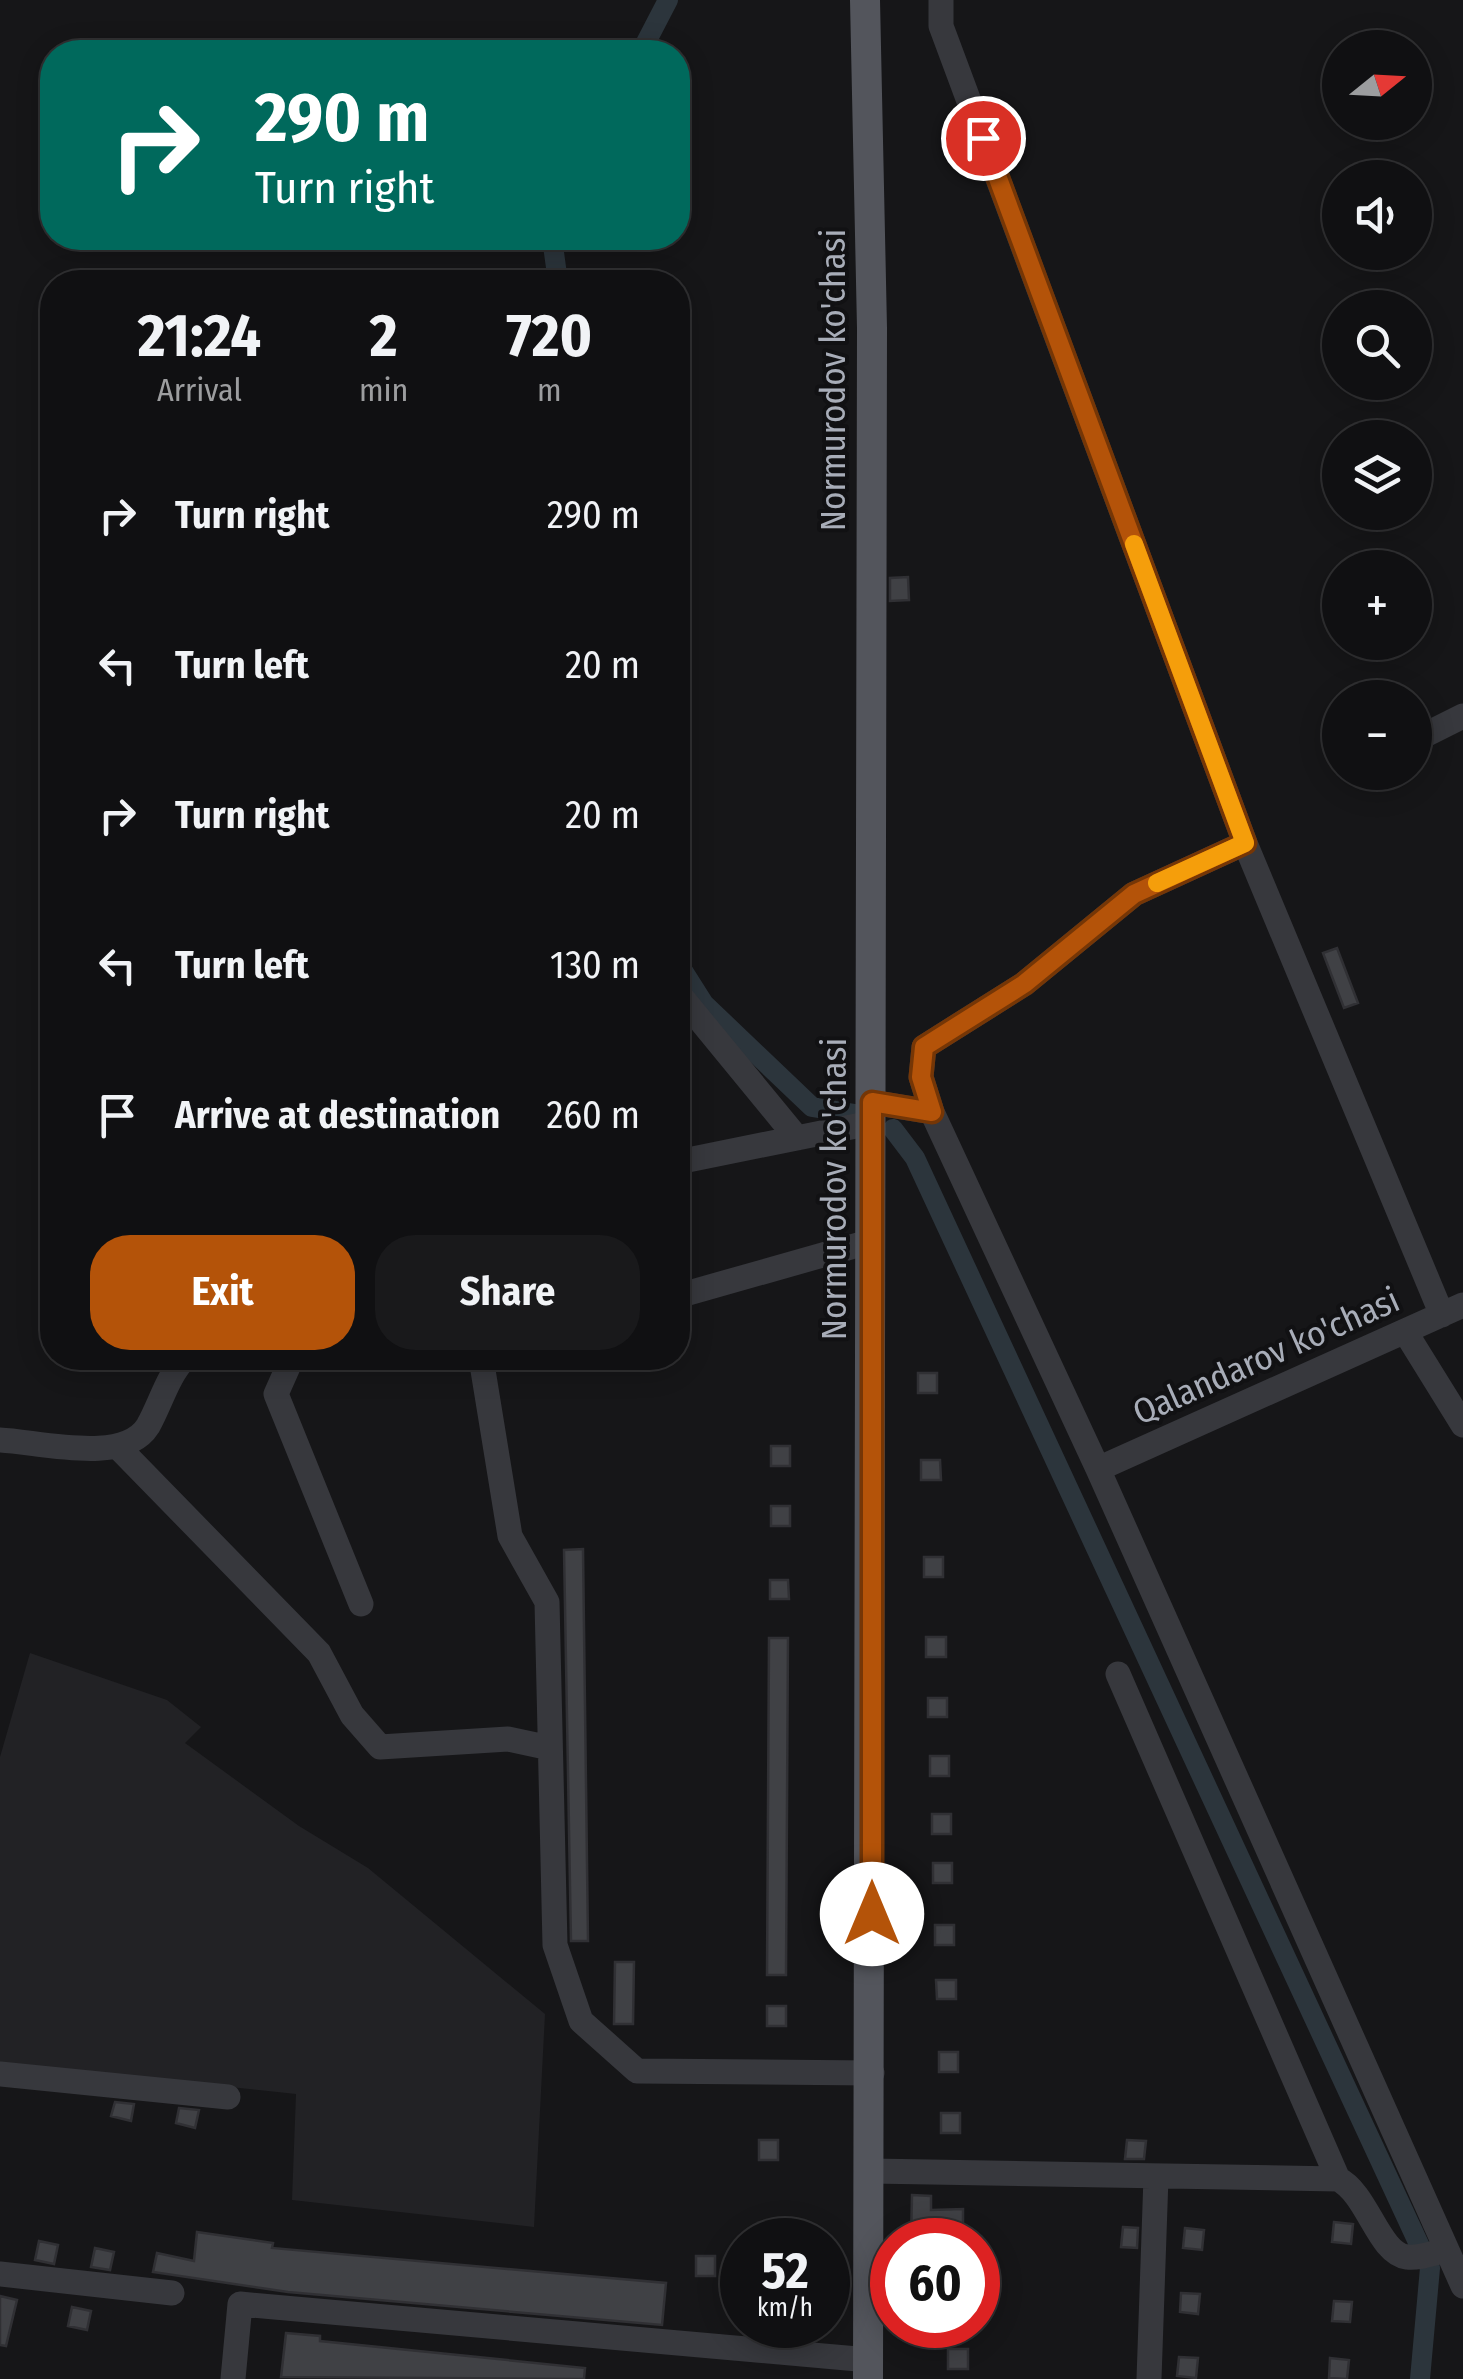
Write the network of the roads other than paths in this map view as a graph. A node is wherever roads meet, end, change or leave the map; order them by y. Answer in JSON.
{"nodes":[{"id":1,"x":865,"y":0,"type":"edge"},
{"id":2,"x":941,"y":0,"type":"edge"},
{"id":3,"x":1463,"y":716,"type":"edge"},
{"id":4,"x":1432,"y":732,"type":"edge"},
{"id":5,"x":1245,"y":843,"type":"junction"},
{"id":6,"x":690,"y":1008,"type":"edge"},
{"id":7,"x":871,"y":1112,"type":"junction"},
{"id":8,"x":932,"y":1112,"type":"junction"},
{"id":9,"x":797,"y":1138,"type":"junction"},
{"id":10,"x":690,"y":1160,"type":"edge"},
{"id":11,"x":872,"y":1241,"type":"junction"},
{"id":12,"x":690,"y":1293,"type":"edge"},
{"id":13,"x":1452,"y":1310,"type":"edge"},
{"id":14,"x":1406,"y":1333,"type":"junction"},
{"id":15,"x":175,"y":1370,"type":"edge"},
{"id":16,"x":287,"y":1370,"type":"edge"},
{"id":17,"x":483,"y":1370,"type":"edge"},
{"id":18,"x":1463,"y":1425,"type":"edge"},
{"id":19,"x":0,"y":1440,"type":"edge"},
{"id":20,"x":118,"y":1447,"type":"junction"},
{"id":21,"x":1098,"y":1470,"type":"junction"},
{"id":22,"x":361,"y":1604,"type":"dead end"},
{"id":23,"x":1118,"y":1674,"type":"dead end"},
{"id":24,"x":550,"y":1748,"type":"junction"},
{"id":25,"x":872,"y":2073,"type":"junction"},
{"id":26,"x":0,"y":2074,"type":"edge"},
{"id":27,"x":228,"y":2096,"type":"dead end"},
{"id":28,"x":872,"y":2171,"type":"junction"},
{"id":29,"x":1156,"y":2177,"type":"junction"},
{"id":30,"x":1338,"y":2179,"type":"junction"},
{"id":31,"x":1441,"y":2251,"type":"junction"},
{"id":32,"x":0,"y":2274,"type":"edge"},
{"id":33,"x":1463,"y":2286,"type":"edge"},
{"id":34,"x":172,"y":2293,"type":"dead end"},
{"id":35,"x":869,"y":2370,"type":"edge"},
{"id":36,"x":233,"y":2379,"type":"edge"},
{"id":37,"x":1149,"y":2379,"type":"edge"}],
"edges":[{"from":1,"to":7,"type":"main road","name":"Normurodov ko'chasi"},
{"from":2,"to":5,"type":"street"},
{"from":3,"to":4,"type":"street"},
{"from":5,"to":8,"type":"street"},
{"from":5,"to":13,"type":"street"},
{"from":6,"to":9,"type":"street"},
{"from":7,"to":8,"type":"street"},
{"from":7,"to":9,"type":"street"},
{"from":7,"to":11,"type":"main road","name":"Normurodov ko'chasi"},
{"from":8,"to":21,"type":"street"},
{"from":9,"to":10,"type":"street"},
{"from":11,"to":12,"type":"street"},
{"from":11,"to":25,"type":"main road","name":"Normurodov ko'chasi"},
{"from":13,"to":14,"type":"street","name":"Qalandarov ko'chasi"},
{"from":14,"to":18,"type":"street"},
{"from":14,"to":21,"type":"street","name":"Qalandarov ko'chasi"},
{"from":15,"to":20,"type":"street"},
{"from":16,"to":22,"type":"street"},
{"from":17,"to":24,"type":"street"},
{"from":19,"to":20,"type":"street"},
{"from":20,"to":24,"type":"street"},
{"from":21,"to":31,"type":"street"},
{"from":23,"to":30,"type":"street"},
{"from":24,"to":25,"type":"street"},
{"from":25,"to":28,"type":"main road","name":"Normurodov ko'chasi"},
{"from":26,"to":27,"type":"street"},
{"from":28,"to":29,"type":"street"},
{"from":28,"to":35,"type":"main road","name":"Normurodov ko'chasi"},
{"from":29,"to":30,"type":"street"},
{"from":29,"to":37,"type":"street"},
{"from":30,"to":31,"type":"street"},
{"from":31,"to":33,"type":"street"},
{"from":32,"to":34,"type":"street"},
{"from":35,"to":36,"type":"street"}]}
